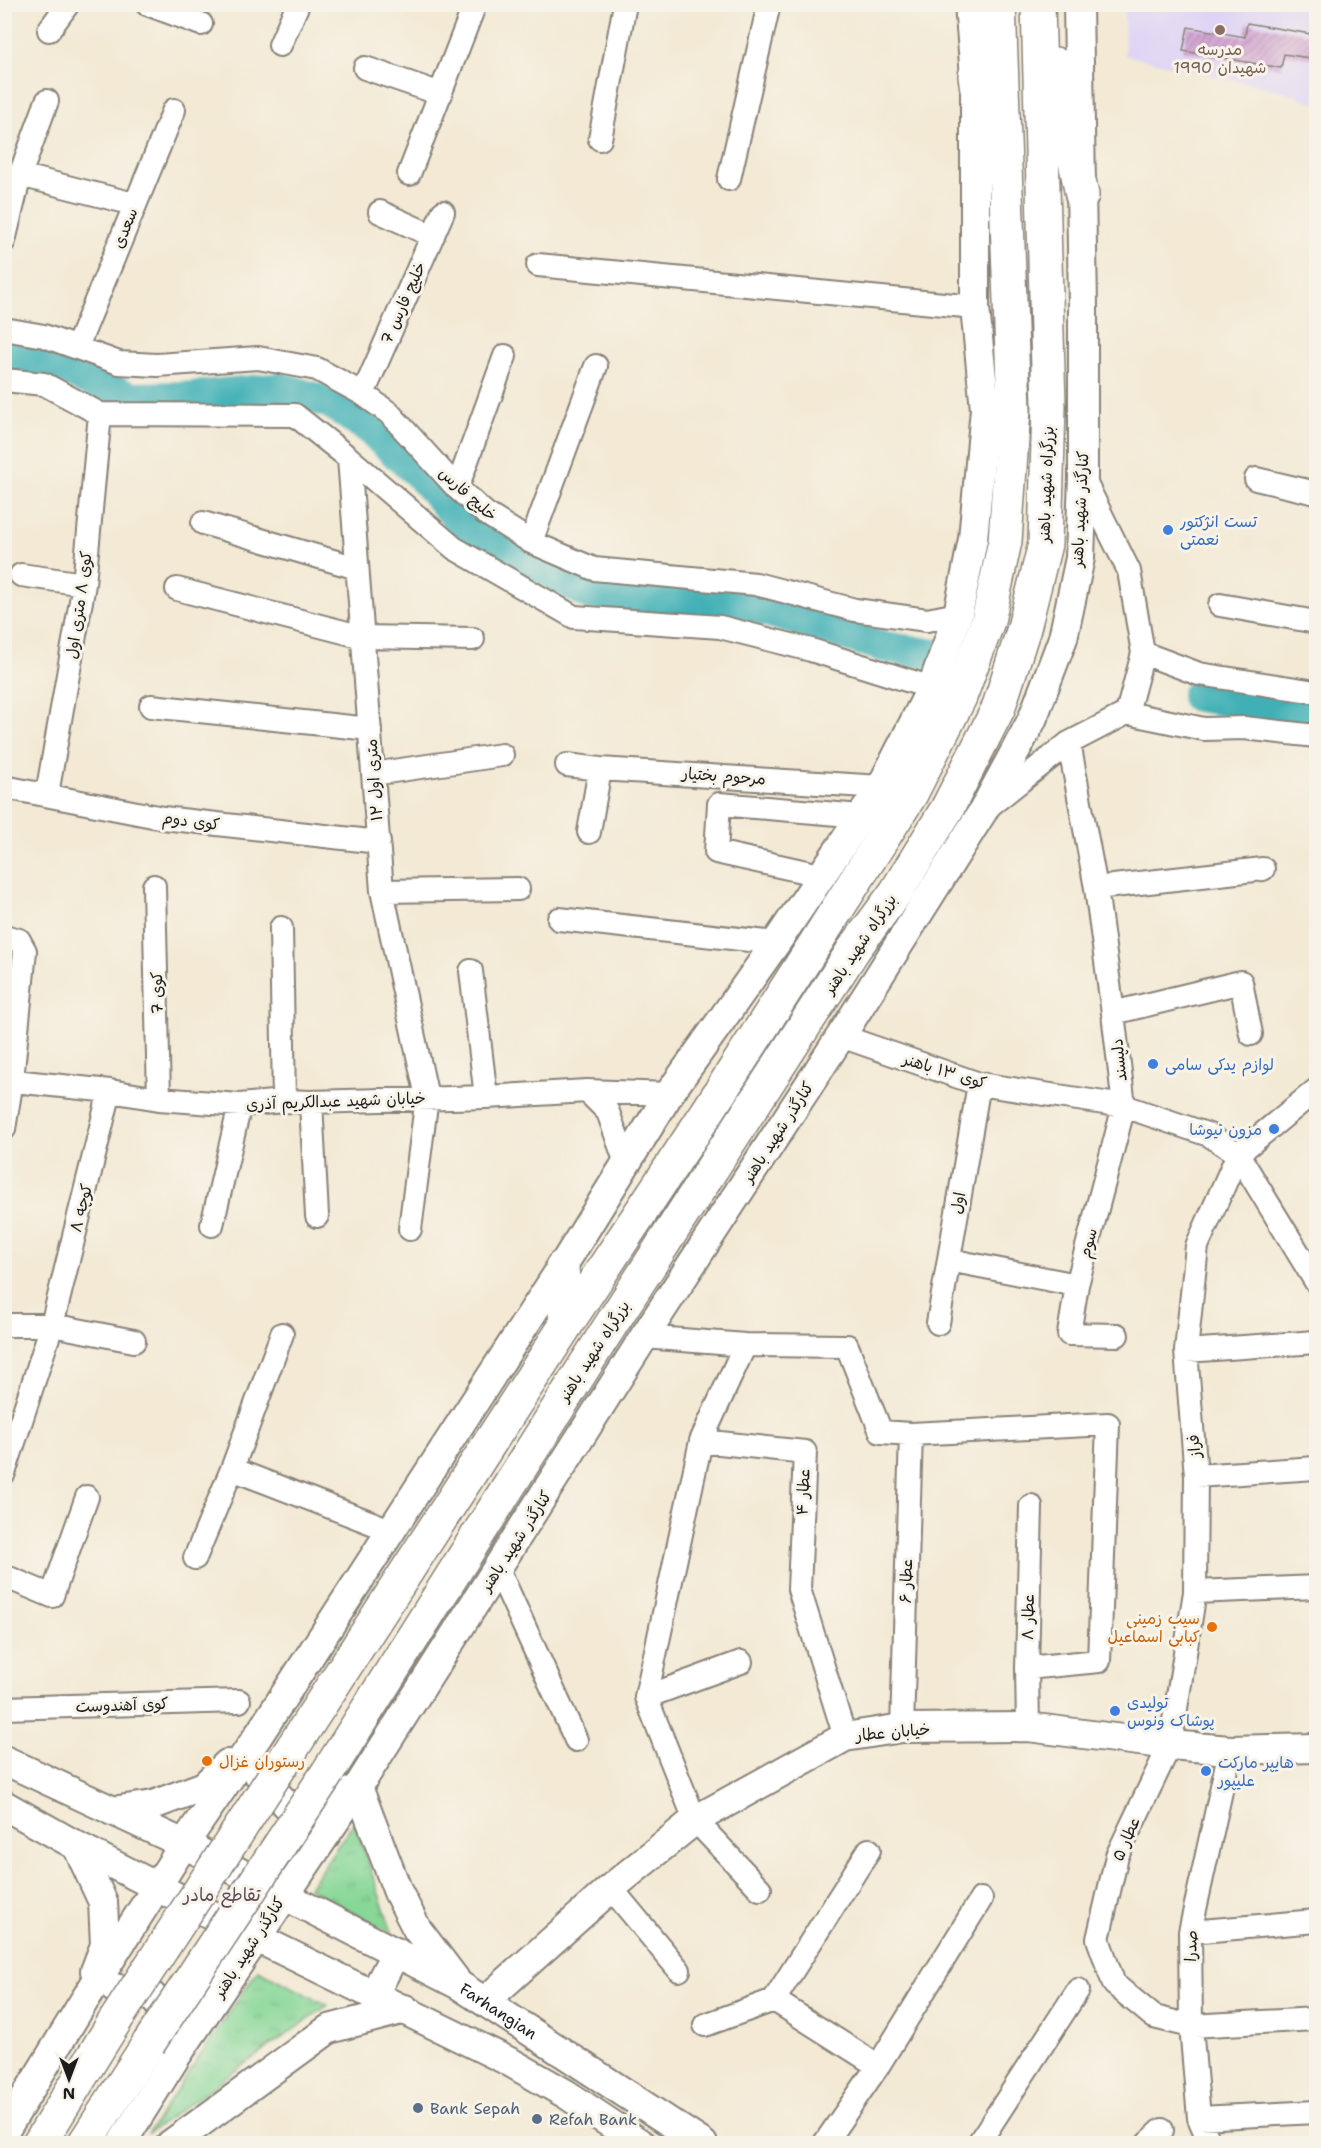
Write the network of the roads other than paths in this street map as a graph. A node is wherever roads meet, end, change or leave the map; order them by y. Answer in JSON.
{"nodes":[{"id":1,"x":68,"y":4,"type":"edge"},
{"id":2,"x":147,"y":4,"type":"edge"},
{"id":3,"x":298,"y":4,"type":"edge"},
{"id":4,"x":475,"y":4,"type":"edge"},
{"id":5,"x":625,"y":4,"type":"edge"},
{"id":6,"x":769,"y":4,"type":"edge"},
{"id":7,"x":969,"y":4,"type":"edge"},
{"id":8,"x":999,"y":4,"type":"edge"},
{"id":9,"x":1038,"y":4,"type":"edge"},
{"id":10,"x":1043,"y":4,"type":"edge"},
{"id":11,"x":1078,"y":4,"type":"edge"},
{"id":12,"x":201,"y":24,"type":"dead end"},
{"id":13,"x":49,"y":30,"type":"dead end"},
{"id":14,"x":280,"y":45,"type":"dead end"},
{"id":15,"x":365,"y":68,"type":"dead end"},
{"id":16,"x":975,"y":76,"type":"junction"},
{"id":17,"x":441,"y":94,"type":"junction"},
{"id":18,"x":47,"y":101,"type":"dead end"},
{"id":19,"x":174,"y":110,"type":"dead end"},
{"id":20,"x":600,"y":139,"type":"dead end"},
{"id":21,"x":409,"y":174,"type":"dead end"},
{"id":22,"x":20,"y":175,"type":"junction"},
{"id":23,"x":729,"y":179,"type":"dead end"},
{"id":24,"x":1082,"y":195,"type":"junction"},
{"id":25,"x":134,"y":204,"type":"junction"},
{"id":26,"x":380,"y":212,"type":"dead end"},
{"id":27,"x":443,"y":212,"type":"dead end"},
{"id":28,"x":433,"y":236,"type":"junction"},
{"id":29,"x":4,"y":241,"type":"edge"},
{"id":30,"x":538,"y":265,"type":"dead end"},
{"id":31,"x":1010,"y":302,"type":"junction"},
{"id":32,"x":975,"y":307,"type":"junction"},
{"id":33,"x":6,"y":324,"type":"edge"},
{"id":34,"x":77,"y":347,"type":"junction"},
{"id":35,"x":505,"y":356,"type":"dead end"},
{"id":36,"x":596,"y":366,"type":"dead end"},
{"id":37,"x":4,"y":380,"type":"edge"},
{"id":38,"x":363,"y":394,"type":"junction"},
{"id":39,"x":100,"y":414,"type":"junction"},
{"id":40,"x":349,"y":458,"type":"junction"},
{"id":41,"x":1083,"y":477,"type":"junction"},
{"id":42,"x":1256,"y":479,"type":"dead end"},
{"id":43,"x":457,"y":488,"type":"junction"},
{"id":44,"x":1317,"y":493,"type":"edge"},
{"id":45,"x":202,"y":523,"type":"dead end"},
{"id":46,"x":531,"y":542,"type":"junction"},
{"id":47,"x":357,"y":568,"type":"junction"},
{"id":48,"x":21,"y":575,"type":"dead end"},
{"id":49,"x":84,"y":585,"type":"junction"},
{"id":50,"x":177,"y":589,"type":"dead end"},
{"id":51,"x":1220,"y":605,"type":"dead end"},
{"id":52,"x":957,"y":614,"type":"junction"},
{"id":53,"x":1317,"y":622,"type":"edge"},
{"id":54,"x":363,"y":637,"type":"junction"},
{"id":55,"x":473,"y":639,"type":"dead end"},
{"id":56,"x":1143,"y":653,"type":"junction"},
{"id":57,"x":946,"y":692,"type":"junction"},
{"id":58,"x":1317,"y":692,"type":"edge"},
{"id":59,"x":151,"y":706,"type":"dead end"},
{"id":60,"x":1127,"y":713,"type":"junction"},
{"id":61,"x":370,"y":729,"type":"junction"},
{"id":62,"x":1317,"y":736,"type":"edge"},
{"id":63,"x":1069,"y":743,"type":"junction"},
{"id":64,"x":502,"y":755,"type":"dead end"},
{"id":65,"x":567,"y":765,"type":"dead end"},
{"id":66,"x":600,"y":769,"type":"junction"},
{"id":67,"x":373,"y":774,"type":"junction"},
{"id":68,"x":4,"y":787,"type":"edge"},
{"id":69,"x":881,"y":787,"type":"junction"},
{"id":70,"x":47,"y":794,"type":"junction"},
{"id":71,"x":861,"y":816,"type":"junction"},
{"id":72,"x":977,"y":820,"type":"junction"},
{"id":73,"x":590,"y":832,"type":"dead end"},
{"id":74,"x":378,"y":842,"type":"junction"},
{"id":75,"x":1263,"y":869,"type":"dead end"},
{"id":76,"x":820,"y":875,"type":"junction"},
{"id":77,"x":154,"y":886,"type":"dead end"},
{"id":78,"x":1096,"y":888,"type":"junction"},
{"id":79,"x":518,"y":889,"type":"dead end"},
{"id":80,"x":382,"y":891,"type":"junction"},
{"id":81,"x":896,"y":892,"type":"junction"},
{"id":82,"x":559,"y":919,"type":"dead end"},
{"id":83,"x":281,"y":928,"type":"dead end"},
{"id":84,"x":4,"y":936,"type":"edge"},
{"id":85,"x":776,"y":943,"type":"junction"},
{"id":86,"x":854,"y":949,"type":"junction"},
{"id":87,"x":471,"y":971,"type":"dead end"},
{"id":88,"x":1113,"y":1013,"type":"junction"},
{"id":89,"x":845,"y":1031,"type":"junction"},
{"id":90,"x":1251,"y":1034,"type":"dead end"},
{"id":91,"x":8,"y":1080,"type":"edge"},
{"id":92,"x":979,"y":1084,"type":"junction"},
{"id":93,"x":1317,"y":1090,"type":"edge"},
{"id":94,"x":110,"y":1091,"type":"junction"},
{"id":95,"x":587,"y":1091,"type":"junction"},
{"id":96,"x":669,"y":1094,"type":"junction"},
{"id":97,"x":486,"y":1096,"type":"junction"},
{"id":98,"x":427,"y":1097,"type":"junction"},
{"id":99,"x":159,"y":1100,"type":"junction"},
{"id":100,"x":284,"y":1101,"type":"junction"},
{"id":101,"x":311,"y":1102,"type":"junction"},
{"id":102,"x":240,"y":1105,"type":"junction"},
{"id":103,"x":1124,"y":1106,"type":"junction"},
{"id":104,"x":4,"y":1128,"type":"edge"},
{"id":105,"x":1238,"y":1154,"type":"junction"},
{"id":106,"x":626,"y":1163,"type":"junction"},
{"id":107,"x":317,"y":1216,"type":"dead end"},
{"id":108,"x":212,"y":1225,"type":"dead end"},
{"id":109,"x":410,"y":1229,"type":"dead end"},
{"id":110,"x":949,"y":1260,"type":"junction"},
{"id":111,"x":562,"y":1267,"type":"junction"},
{"id":112,"x":1317,"y":1282,"type":"edge"},
{"id":113,"x":1077,"y":1285,"type":"junction"},
{"id":114,"x":938,"y":1323,"type":"dead end"},
{"id":115,"x":4,"y":1325,"type":"edge"},
{"id":116,"x":52,"y":1325,"type":"junction"},
{"id":117,"x":566,"y":1325,"type":"junction"},
{"id":118,"x":282,"y":1334,"type":"dead end"},
{"id":119,"x":1117,"y":1335,"type":"dead end"},
{"id":120,"x":644,"y":1337,"type":"junction"},
{"id":121,"x":134,"y":1341,"type":"dead end"},
{"id":122,"x":1317,"y":1342,"type":"edge"},
{"id":123,"x":745,"y":1345,"type":"junction"},
{"id":124,"x":1186,"y":1351,"type":"junction"},
{"id":125,"x":911,"y":1434,"type":"junction"},
{"id":126,"x":700,"y":1441,"type":"junction"},
{"id":127,"x":1317,"y":1468,"type":"edge"},
{"id":128,"x":232,"y":1469,"type":"junction"},
{"id":129,"x":4,"y":1473,"type":"edge"},
{"id":130,"x":1196,"y":1476,"type":"junction"},
{"id":131,"x":87,"y":1497,"type":"dead end"},
{"id":132,"x":1031,"y":1506,"type":"dead end"},
{"id":133,"x":390,"y":1530,"type":"junction"},
{"id":134,"x":195,"y":1558,"type":"dead end"},
{"id":135,"x":498,"y":1569,"type":"junction"},
{"id":136,"x":4,"y":1576,"type":"edge"},
{"id":137,"x":1317,"y":1587,"type":"edge"},
{"id":138,"x":1196,"y":1592,"type":"junction"},
{"id":139,"x":741,"y":1662,"type":"dead end"},
{"id":140,"x":1027,"y":1668,"type":"junction"},
{"id":141,"x":646,"y":1696,"type":"junction"},
{"id":142,"x":238,"y":1701,"type":"dead end"},
{"id":143,"x":4,"y":1708,"type":"edge"},
{"id":144,"x":1028,"y":1727,"type":"junction"},
{"id":145,"x":902,"y":1728,"type":"junction"},
{"id":146,"x":258,"y":1736,"type":"junction"},
{"id":147,"x":844,"y":1737,"type":"junction"},
{"id":148,"x":576,"y":1740,"type":"dead end"},
{"id":149,"x":1170,"y":1745,"type":"junction"},
{"id":150,"x":1317,"y":1748,"type":"edge"},
{"id":151,"x":1230,"y":1750,"type":"junction"},
{"id":152,"x":4,"y":1760,"type":"edge"},
{"id":153,"x":358,"y":1787,"type":"junction"},
{"id":154,"x":4,"y":1805,"type":"edge"},
{"id":155,"x":112,"y":1811,"type":"junction"},
{"id":156,"x":695,"y":1820,"type":"junction"},
{"id":157,"x":184,"y":1844,"type":"junction"},
{"id":158,"x":77,"y":1846,"type":"junction"},
{"id":159,"x":869,"y":1851,"type":"dead end"},
{"id":160,"x":158,"y":1887,"type":"junction"},
{"id":161,"x":611,"y":1888,"type":"junction"},
{"id":162,"x":760,"y":1889,"type":"dead end"},
{"id":163,"x":282,"y":1896,"type":"junction"},
{"id":164,"x":981,"y":1899,"type":"dead end"},
{"id":165,"x":1317,"y":1921,"type":"edge"},
{"id":166,"x":1190,"y":1932,"type":"junction"},
{"id":167,"x":257,"y":1938,"type":"junction"},
{"id":168,"x":396,"y":1952,"type":"junction"},
{"id":169,"x":679,"y":1970,"type":"dead end"},
{"id":170,"x":459,"y":1985,"type":"junction"},
{"id":171,"x":1078,"y":1990,"type":"dead end"},
{"id":172,"x":373,"y":1996,"type":"junction"},
{"id":173,"x":774,"y":2000,"type":"junction"},
{"id":174,"x":84,"y":2001,"type":"junction"},
{"id":175,"x":485,"y":2001,"type":"junction"},
{"id":176,"x":405,"y":2009,"type":"junction"},
{"id":177,"x":1317,"y":2019,"type":"edge"},
{"id":178,"x":705,"y":2025,"type":"dead end"},
{"id":179,"x":1191,"y":2026,"type":"junction"},
{"id":180,"x":162,"y":2050,"type":"junction"},
{"id":181,"x":878,"y":2066,"type":"junction"},
{"id":182,"x":1317,"y":2112,"type":"edge"},
{"id":183,"x":1199,"y":2118,"type":"junction"},
{"id":184,"x":4,"y":2132,"type":"edge"},
{"id":185,"x":39,"y":2144,"type":"edge"},
{"id":186,"x":84,"y":2144,"type":"edge"},
{"id":187,"x":120,"y":2144,"type":"edge"},
{"id":188,"x":171,"y":2144,"type":"edge"},
{"id":189,"x":640,"y":2144,"type":"edge"},
{"id":190,"x":703,"y":2144,"type":"edge"},
{"id":191,"x":824,"y":2144,"type":"edge"},
{"id":192,"x":978,"y":2144,"type":"edge"},
{"id":193,"x":1210,"y":2144,"type":"edge"}],
"edges":[{"from":1,"to":13,"type":"street"},
{"from":2,"to":12,"type":"street"},
{"from":3,"to":14,"type":"street"},
{"from":4,"to":17,"type":"street"},
{"from":5,"to":20,"type":"street"},
{"from":6,"to":23,"type":"street"},
{"from":7,"to":16,"type":"main road"},
{"from":8,"to":31,"type":"highway"},
{"from":9,"to":81,"type":"highway","name":"بزرگراه شهید باهنر"},
{"from":10,"to":24,"type":"highway"},
{"from":11,"to":24,"type":"main road","name":"کنارگذر شهید باهنر"},
{"from":15,"to":17,"type":"street"},
{"from":16,"to":31,"type":"highway"},
{"from":16,"to":32,"type":"main road"},
{"from":17,"to":21,"type":"street"},
{"from":18,"to":22,"type":"street"},
{"from":19,"to":25,"type":"street","name":"سعدی"},
{"from":22,"to":25,"type":"street"},
{"from":22,"to":29,"type":"street"},
{"from":24,"to":41,"type":"main road","name":"کنارگذر شهید باهنر"},
{"from":25,"to":34,"type":"street","name":"سعدی"},
{"from":26,"to":28,"type":"street"},
{"from":27,"to":28,"type":"street","name":"خلیج فارس 7"},
{"from":28,"to":38,"type":"street","name":"خلیج فارس 7"},
{"from":30,"to":32,"type":"street"},
{"from":31,"to":57,"type":"highway"},
{"from":32,"to":52,"type":"main road"},
{"from":33,"to":34,"type":"street","name":"خلیج فارس"},
{"from":34,"to":38,"type":"street","name":"خلیج فارس"},
{"from":35,"to":43,"type":"street"},
{"from":36,"to":46,"type":"street"},
{"from":37,"to":39,"type":"street"},
{"from":38,"to":43,"type":"street","name":"خلیج فارس"},
{"from":39,"to":40,"type":"street"},
{"from":39,"to":49,"type":"street","name":"کوی ۸ متری اول"},
{"from":40,"to":47,"type":"street","name":"۱۲ متری اول"},
{"from":40,"to":57,"type":"street"},
{"from":41,"to":56,"type":"street"},
{"from":41,"to":72,"type":"main road","name":"کنارگذر شهید باهنر"},
{"from":42,"to":44,"type":"street"},
{"from":43,"to":46,"type":"street","name":"خلیج فارس"},
{"from":45,"to":47,"type":"street"},
{"from":46,"to":52,"type":"street","name":"خلیج فارس"},
{"from":47,"to":54,"type":"street","name":"۱۲ متری اول"},
{"from":48,"to":49,"type":"street"},
{"from":49,"to":70,"type":"street","name":"کوی ۸ متری اول"},
{"from":50,"to":54,"type":"street"},
{"from":51,"to":53,"type":"street"},
{"from":52,"to":57,"type":"main road"},
{"from":54,"to":55,"type":"street"},
{"from":54,"to":61,"type":"street","name":"۱۲ متری اول"},
{"from":56,"to":58,"type":"street"},
{"from":56,"to":60,"type":"street"},
{"from":57,"to":69,"type":"main road"},
{"from":57,"to":117,"type":"highway"},
{"from":59,"to":61,"type":"street"},
{"from":60,"to":62,"type":"street"},
{"from":60,"to":63,"type":"street"},
{"from":61,"to":67,"type":"street","name":"۱۲ متری اول"},
{"from":63,"to":72,"type":"street"},
{"from":63,"to":78,"type":"street","name":"دلپسند"},
{"from":64,"to":67,"type":"street"},
{"from":65,"to":66,"type":"street","name":"مرحوم بختیار"},
{"from":66,"to":69,"type":"street","name":"مرحوم بختیار"},
{"from":66,"to":73,"type":"street"},
{"from":67,"to":74,"type":"street","name":"۱۲ متری اول"},
{"from":68,"to":70,"type":"street","name":"کوی دوم"},
{"from":69,"to":71,"type":"main road"},
{"from":70,"to":74,"type":"street","name":"کوی دوم"},
{"from":71,"to":76,"type":"main road"},
{"from":71,"to":76,"type":"street"},
{"from":72,"to":81,"type":"main road"},
{"from":72,"to":89,"type":"main road","name":"کنارگذر شهید باهنر"},
{"from":74,"to":80,"type":"street","name":"۱۲ متری اول"},
{"from":75,"to":78,"type":"street"},
{"from":76,"to":85,"type":"main road"},
{"from":77,"to":99,"type":"street","name":"کوی 7"},
{"from":78,"to":88,"type":"street","name":"دلپسند"},
{"from":79,"to":80,"type":"street"},
{"from":80,"to":98,"type":"street","name":"۱۲ متری اول"},
{"from":81,"to":86,"type":"highway","name":"بزرگراه شهید باهنر"},
{"from":82,"to":85,"type":"street"},
{"from":83,"to":100,"type":"street"},
{"from":84,"to":91,"type":"street"},
{"from":85,"to":96,"type":"main road"},
{"from":86,"to":89,"type":"main road"},
{"from":86,"to":180,"type":"highway","name":"بزرگراه شهید باهنر","bridge":true},
{"from":87,"to":97,"type":"street"},
{"from":88,"to":90,"type":"street"},
{"from":88,"to":103,"type":"street","name":"دلپسند"},
{"from":89,"to":92,"type":"street","name":"کوی ۱۳ باهنر"},
{"from":89,"to":120,"type":"main road","name":"کنارگذر شهید باهنر"},
{"from":91,"to":94,"type":"street","name":"خیابان شهید عبدالکریم آذری"},
{"from":91,"to":104,"type":"street"},
{"from":92,"to":103,"type":"street","name":"کوی ۱۳ باهنر"},
{"from":92,"to":110,"type":"street","name":"اول"},
{"from":93,"to":105,"type":"street"},
{"from":94,"to":99,"type":"street","name":"خیابان شهید عبدالکریم آذری"},
{"from":94,"to":116,"type":"street","name":"کوچه ۸"},
{"from":95,"to":96,"type":"street","name":"خیابان شهید عبدالکریم آذری"},
{"from":95,"to":97,"type":"street","name":"خیابان شهید عبدالکریم آذری"},
{"from":95,"to":106,"type":"street"},
{"from":96,"to":106,"type":"main road"},
{"from":97,"to":98,"type":"street","name":"خیابان شهید عبدالکریم آذری"},
{"from":98,"to":101,"type":"street","name":"خیابان شهید عبدالکریم آذری"},
{"from":98,"to":109,"type":"street","name":"۱۲ متری اول"},
{"from":99,"to":102,"type":"street","name":"خیابان شهید عبدالکریم آذری"},
{"from":100,"to":101,"type":"street","name":"خیابان شهید عبدالکریم آذری"},
{"from":100,"to":102,"type":"street","name":"خیابان شهید عبدالکریم آذری"},
{"from":101,"to":107,"type":"street"},
{"from":102,"to":108,"type":"street"},
{"from":103,"to":105,"type":"street","name":"دلپسند"},
{"from":103,"to":113,"type":"street","name":"سوم"},
{"from":105,"to":112,"type":"street","name":"دلپسند"},
{"from":105,"to":124,"type":"street","name":"فراز"},
{"from":106,"to":111,"type":"main road"},
{"from":110,"to":113,"type":"street"},
{"from":110,"to":114,"type":"street","name":"اول"},
{"from":111,"to":117,"type":"highway"},
{"from":111,"to":133,"type":"main road"},
{"from":113,"to":119,"type":"street","name":"سوم"},
{"from":115,"to":116,"type":"street"},
{"from":116,"to":121,"type":"street"},
{"from":116,"to":129,"type":"street","name":"کوچه ۸"},
{"from":117,"to":185,"type":"highway","bridge":true},
{"from":118,"to":128,"type":"street"},
{"from":120,"to":123,"type":"street"},
{"from":120,"to":135,"type":"main road","name":"کنارگذر شهید باهنر"},
{"from":122,"to":124,"type":"street"},
{"from":123,"to":125,"type":"street"},
{"from":123,"to":126,"type":"street"},
{"from":124,"to":130,"type":"street","name":"فراز"},
{"from":125,"to":140,"type":"street"},
{"from":125,"to":145,"type":"street","name":"عطار ۶"},
{"from":126,"to":141,"type":"street"},
{"from":126,"to":147,"type":"street","name":"عطار ۴"},
{"from":127,"to":130,"type":"street"},
{"from":128,"to":133,"type":"street"},
{"from":128,"to":134,"type":"street"},
{"from":130,"to":138,"type":"street","name":"فراز"},
{"from":131,"to":136,"type":"street"},
{"from":132,"to":140,"type":"street","name":"عطار ۸"},
{"from":133,"to":146,"type":"main road"},
{"from":135,"to":148,"type":"street"},
{"from":135,"to":153,"type":"main road","name":"کنارگذر شهید باهنر"},
{"from":137,"to":138,"type":"street"},
{"from":138,"to":149,"type":"street","name":"فراز"},
{"from":139,"to":141,"type":"street"},
{"from":140,"to":144,"type":"street","name":"عطار ۸"},
{"from":141,"to":156,"type":"street"},
{"from":142,"to":143,"type":"street","name":"کوی آهندوست"},
{"from":144,"to":145,"type":"main road","name":"خیابان عطار"},
{"from":144,"to":149,"type":"main road","name":"خیابان عطار"},
{"from":145,"to":147,"type":"main road","name":"خیابان عطار"},
{"from":146,"to":153,"type":"main road"},
{"from":146,"to":155,"type":"main road"},
{"from":146,"to":157,"type":"main road"},
{"from":147,"to":156,"type":"main road","name":"خیابان عطار"},
{"from":149,"to":151,"type":"main road","name":"خیابان عطار"},
{"from":149,"to":179,"type":"street","name":"عطار ۵"},
{"from":150,"to":151,"type":"main road","name":"خیابان عطار"},
{"from":151,"to":166,"type":"street","name":"صدرا"},
{"from":152,"to":155,"type":"main road","name":"Farhangian"},
{"from":153,"to":163,"type":"main road","name":"کنارگذر شهید باهنر"},
{"from":153,"to":170,"type":"main road"},
{"from":154,"to":158,"type":"main road"},
{"from":155,"to":157,"type":"main road","name":"Farhangian"},
{"from":156,"to":161,"type":"main road","name":"خیابان عطار"},
{"from":156,"to":162,"type":"street"},
{"from":157,"to":160,"type":"main road"},
{"from":157,"to":163,"type":"main road","name":"Farhangian"},
{"from":158,"to":160,"type":"main road"},
{"from":158,"to":174,"type":"main road"},
{"from":159,"to":173,"type":"street"},
{"from":160,"to":167,"type":"main road"},
{"from":160,"to":174,"type":"main road"},
{"from":161,"to":169,"type":"street"},
{"from":161,"to":175,"type":"main road","name":"خیابان عطار"},
{"from":163,"to":167,"type":"main road","name":"کنارگذر شهید باهنر"},
{"from":163,"to":168,"type":"main road","name":"Farhangian"},
{"from":164,"to":181,"type":"street"},
{"from":165,"to":166,"type":"street"},
{"from":166,"to":179,"type":"street","name":"صدرا"},
{"from":167,"to":172,"type":"main road"},
{"from":167,"to":180,"type":"main road","name":"کنارگذر شهید باهنر"},
{"from":168,"to":170,"type":"main road","name":"Farhangian"},
{"from":168,"to":172,"type":"main road"},
{"from":170,"to":175,"type":"main road","name":"Farhangian"},
{"from":171,"to":192,"type":"street"},
{"from":172,"to":176,"type":"main road"},
{"from":173,"to":178,"type":"street"},
{"from":173,"to":181,"type":"street"},
{"from":174,"to":180,"type":"main road"},
{"from":174,"to":184,"type":"main road"},
{"from":175,"to":190,"type":"main road","name":"Farhangian"},
{"from":176,"to":188,"type":"main road"},
{"from":176,"to":189,"type":"main road"},
{"from":177,"to":179,"type":"street"},
{"from":179,"to":183,"type":"street","name":"صدرا"},
{"from":180,"to":186,"type":"highway"},
{"from":180,"to":187,"type":"main road","name":"کنارگذر شهید باهنر"},
{"from":181,"to":191,"type":"street"},
{"from":182,"to":183,"type":"street"},
{"from":183,"to":193,"type":"street","name":"صدرا"}]}
